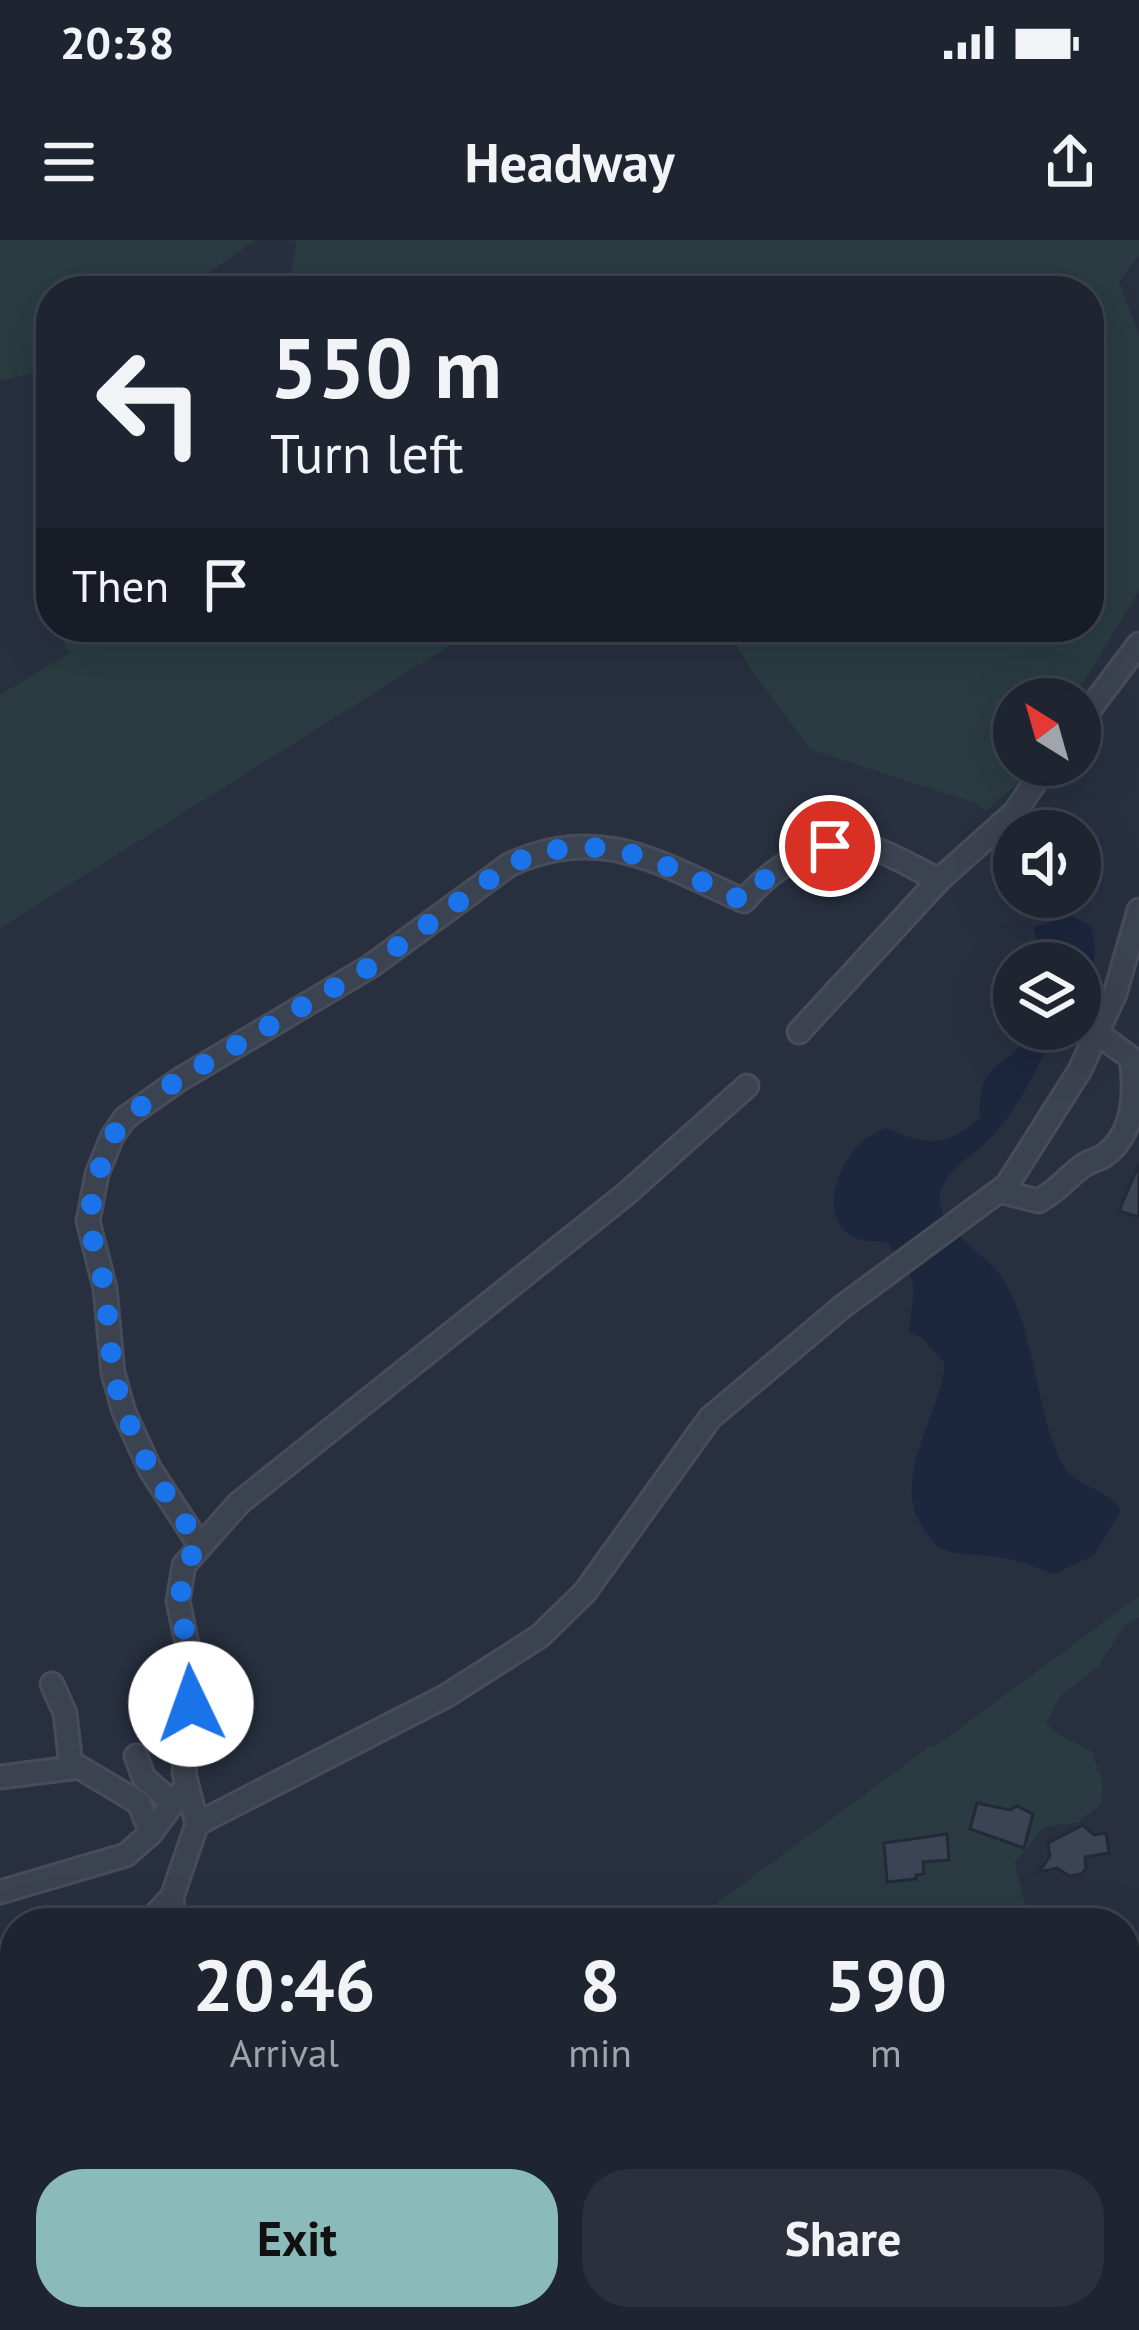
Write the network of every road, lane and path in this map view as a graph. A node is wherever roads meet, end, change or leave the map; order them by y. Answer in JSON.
{"nodes":[{"id":1,"x":1139,"y":644,"type":"edge"},
{"id":2,"x":1101,"y":694,"type":"edge"},
{"id":3,"x":1033,"y":786,"type":"edge"},
{"id":4,"x":939,"y":880,"type":"junction"},
{"id":5,"x":1139,"y":910,"type":"edge"},
{"id":6,"x":1101,"y":1025,"type":"edge"},
{"id":7,"x":799,"y":1032,"type":"dead end"},
{"id":8,"x":1101,"y":1036,"type":"edge"},
{"id":9,"x":1135,"y":1049,"type":"edge"},
{"id":10,"x":1089,"y":1050,"type":"edge"},
{"id":11,"x":747,"y":1086,"type":"dead end"},
{"id":12,"x":999,"y":1191,"type":"junction"},
{"id":13,"x":199,"y":1544,"type":"junction"},
{"id":14,"x":52,"y":1684,"type":"dead end"},
{"id":15,"x":136,"y":1756,"type":"dead end"},
{"id":16,"x":71,"y":1766,"type":"junction"},
{"id":17,"x":0,"y":1777,"type":"edge"},
{"id":18,"x":179,"y":1795,"type":"junction"},
{"id":19,"x":197,"y":1824,"type":"junction"},
{"id":20,"x":151,"y":1834,"type":"junction"},
{"id":21,"x":0,"y":1892,"type":"edge"},
{"id":22,"x":172,"y":1897,"type":"junction"},
{"id":23,"x":161,"y":1908,"type":"edge"},
{"id":24,"x":172,"y":1908,"type":"edge"}],
"edges":[{"from":1,"to":2,"type":"street"},
{"from":3,"to":4,"type":"street"},
{"from":4,"to":7,"type":"street"},
{"from":4,"to":13,"type":"street"},
{"from":5,"to":6,"type":"street"},
{"from":8,"to":9,"type":"street"},
{"from":9,"to":12,"type":"street"},
{"from":10,"to":12,"type":"street"},
{"from":11,"to":13,"type":"street"},
{"from":12,"to":19,"type":"street"},
{"from":13,"to":18,"type":"street"},
{"from":14,"to":16,"type":"street"},
{"from":15,"to":18,"type":"street"},
{"from":16,"to":17,"type":"street"},
{"from":16,"to":20,"type":"street"},
{"from":18,"to":19,"type":"street"},
{"from":18,"to":20,"type":"street"},
{"from":19,"to":22,"type":"street"},
{"from":20,"to":21,"type":"street"},
{"from":22,"to":23,"type":"street"},
{"from":22,"to":24,"type":"street"}]}
